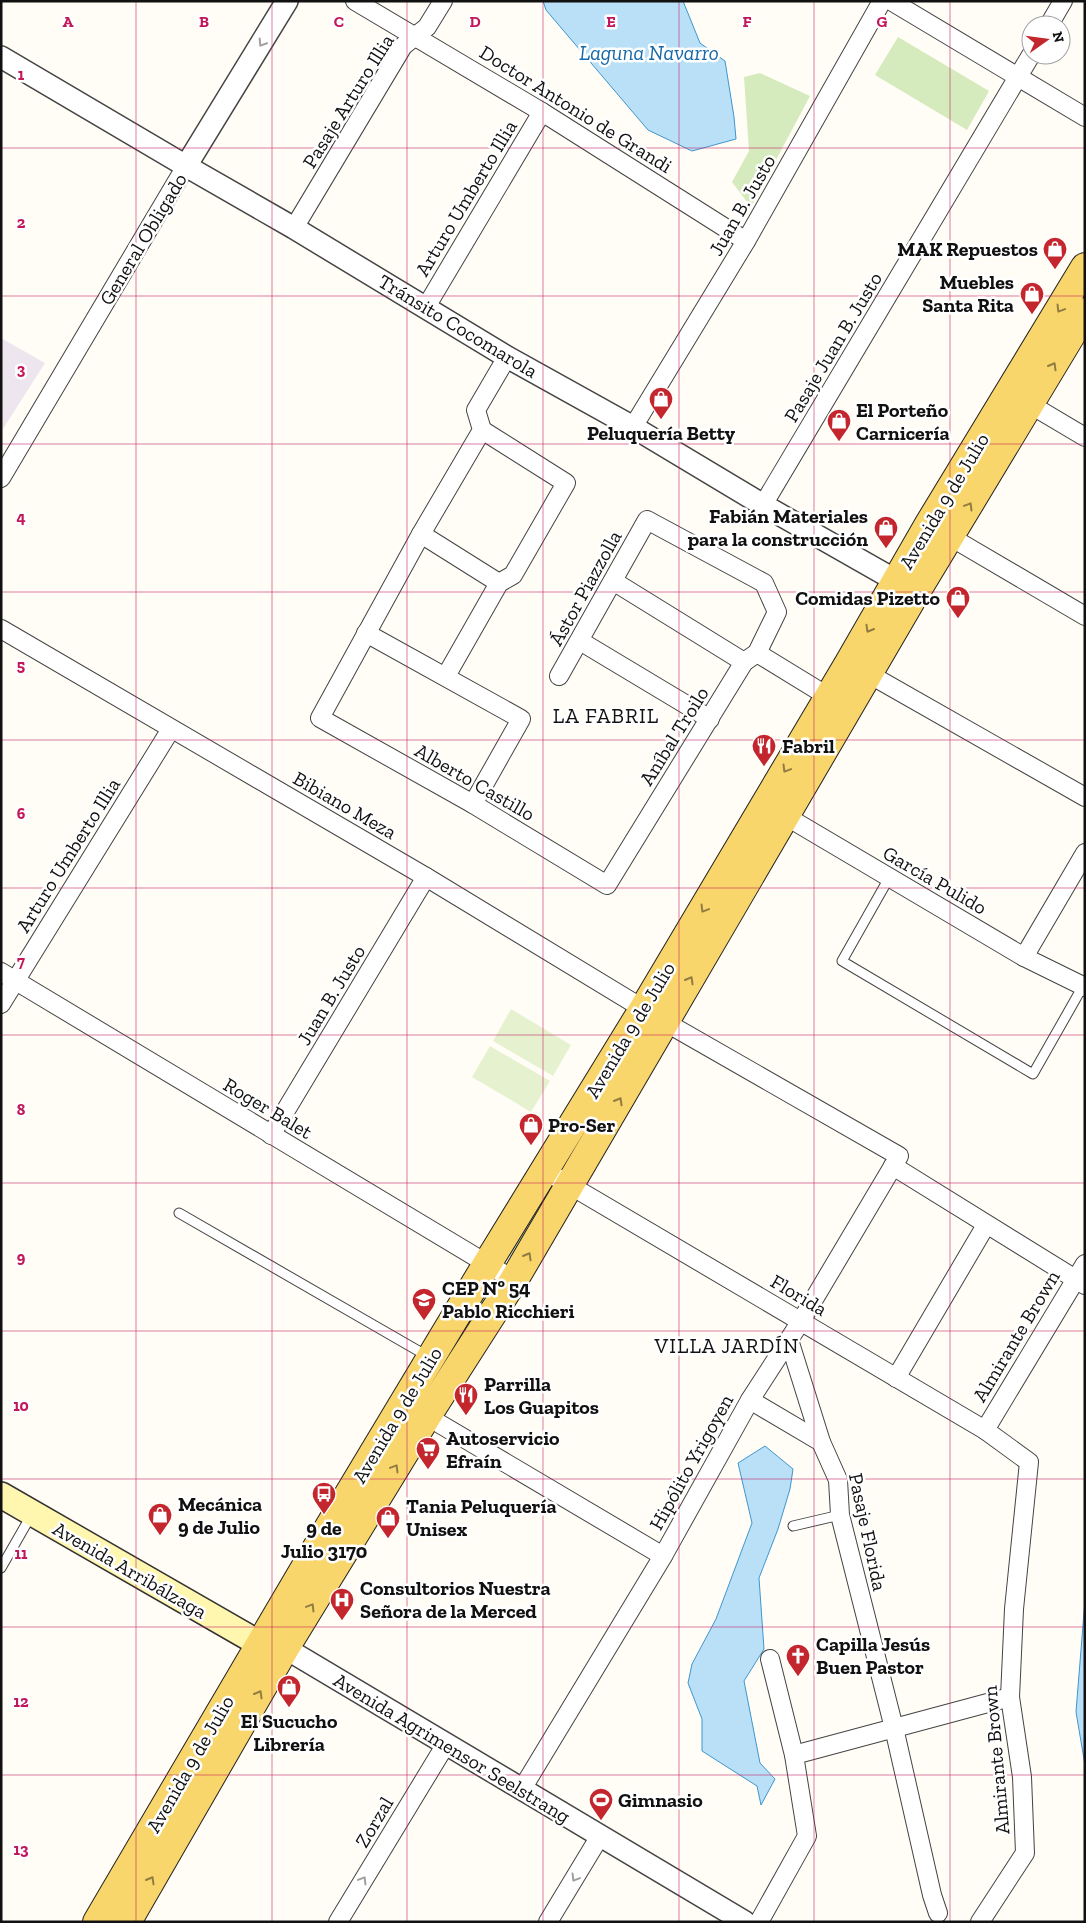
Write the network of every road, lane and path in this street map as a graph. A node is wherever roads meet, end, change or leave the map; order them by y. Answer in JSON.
{"nodes":[{"id":1,"x":287,"y":1,"type":"edge"},
{"id":2,"x":355,"y":1,"type":"edge"},
{"id":3,"x":442,"y":1,"type":"edge"},
{"id":4,"x":882,"y":1,"type":"edge"},
{"id":5,"x":892,"y":1,"type":"edge"},
{"id":6,"x":1064,"y":1,"type":"edge"},
{"id":7,"x":1055,"y":15,"type":"edge"},
{"id":8,"x":416,"y":36,"type":"junction"},
{"id":9,"x":1,"y":57,"type":"edge"},
{"id":10,"x":1025,"y":65,"type":"edge"},
{"id":11,"x":1017,"y":77,"type":"junction"},
{"id":12,"x":542,"y":112,"type":"junction"},
{"id":13,"x":1085,"y":117,"type":"edge"},
{"id":14,"x":186,"y":166,"type":"junction"},
{"id":15,"x":294,"y":228,"type":"junction"},
{"id":16,"x":746,"y":241,"type":"junction"},
{"id":17,"x":1083,"y":276,"type":"edge"},
{"id":18,"x":426,"y":307,"type":"junction"},
{"id":19,"x":1085,"y":312,"type":"edge"},
{"id":20,"x":507,"y":357,"type":"junction"},
{"id":21,"x":1020,"y":399,"type":"junction"},
{"id":22,"x":633,"y":427,"type":"junction"},
{"id":23,"x":482,"y":430,"type":"junction"},
{"id":24,"x":1085,"y":437,"type":"edge"},
{"id":25,"x":1,"y":478,"type":"edge"},
{"id":26,"x":764,"y":505,"type":"junction"},
{"id":27,"x":939,"y":530,"type":"junction"},
{"id":28,"x":421,"y":534,"type":"junction"},
{"id":29,"x":613,"y":581,"type":"junction"},
{"id":30,"x":499,"y":583,"type":"junction"},
{"id":31,"x":906,"y":586,"type":"junction"},
{"id":32,"x":777,"y":612,"type":"joint"},
{"id":33,"x":1085,"y":616,"type":"edge"},
{"id":34,"x":1,"y":628,"type":"edge"},
{"id":35,"x":366,"y":633,"type":"junction"},
{"id":36,"x":580,"y":640,"type":"junction"},
{"id":37,"x":750,"y":657,"type":"junction"},
{"id":38,"x":859,"y":668,"type":"junction"},
{"id":39,"x":446,"y":676,"type":"junction"},
{"id":40,"x":559,"y":676,"type":"dead end"},
{"id":41,"x":838,"y":703,"type":"junction"},
{"id":42,"x":710,"y":719,"type":"junction"},
{"id":43,"x":171,"y":728,"type":"junction"},
{"id":44,"x":1085,"y":797,"type":"edge"},
{"id":45,"x":473,"y":804,"type":"junction"},
{"id":46,"x":776,"y":810,"type":"junction"},
{"id":47,"x":1085,"y":853,"type":"edge"},
{"id":48,"x":426,"y":877,"type":"junction"},
{"id":49,"x":889,"y":878,"type":"junction"},
{"id":50,"x":607,"y":885,"type":"joint"},
{"id":51,"x":1024,"y":957,"type":"junction"},
{"id":52,"x":8,"y":976,"type":"edge"},
{"id":53,"x":1084,"y":986,"type":"edge"},
{"id":54,"x":1,"y":1004,"type":"edge"},
{"id":55,"x":655,"y":1015,"type":"junction"},
{"id":56,"x":271,"y":1135,"type":"junction"},
{"id":57,"x":896,"y":1161,"type":"junction"},
{"id":58,"x":544,"y":1170,"type":"junction"},
{"id":59,"x":570,"y":1184,"type":"junction"},
{"id":60,"x":178,"y":1213,"type":"dead end"},
{"id":61,"x":986,"y":1225,"type":"junction"},
{"id":62,"x":487,"y":1264,"type":"junction"},
{"id":63,"x":1085,"y":1264,"type":"edge"},
{"id":64,"x":514,"y":1280,"type":"junction"},
{"id":65,"x":1080,"y":1282,"type":"edge"},
{"id":66,"x":801,"y":1321,"type":"junction"},
{"id":67,"x":789,"y":1340,"type":"junction"},
{"id":68,"x":432,"y":1358,"type":"junction"},
{"id":69,"x":896,"y":1378,"type":"junction"},
{"id":70,"x":750,"y":1400,"type":"junction"},
{"id":71,"x":416,"y":1409,"type":"junction"},
{"id":72,"x":985,"y":1430,"type":"junction"},
{"id":73,"x":821,"y":1442,"type":"junction"},
{"id":74,"x":1028,"y":1462,"type":"joint"},
{"id":75,"x":1,"y":1495,"type":"edge"},
{"id":76,"x":32,"y":1514,"type":"junction"},
{"id":77,"x":840,"y":1515,"type":"junction"},
{"id":78,"x":793,"y":1526,"type":"dead end"},
{"id":79,"x":663,"y":1556,"type":"junction"},
{"id":80,"x":1,"y":1568,"type":"edge"},
{"id":81,"x":273,"y":1646,"type":"junction"},
{"id":82,"x":770,"y":1659,"type":"dead end"},
{"id":83,"x":1010,"y":1697,"type":"junction"},
{"id":84,"x":894,"y":1728,"type":"junction"},
{"id":85,"x":446,"y":1744,"type":"junction"},
{"id":86,"x":794,"y":1755,"type":"junction"},
{"id":87,"x":522,"y":1789,"type":"junction"},
{"id":88,"x":600,"y":1836,"type":"junction"},
{"id":89,"x":938,"y":1912,"type":"dead end"},
{"id":90,"x":122,"y":1916,"type":"edge"},
{"id":91,"x":338,"y":1922,"type":"edge"},
{"id":92,"x":548,"y":1922,"type":"edge"},
{"id":93,"x":744,"y":1922,"type":"edge"},
{"id":94,"x":759,"y":1922,"type":"edge"},
{"id":95,"x":980,"y":1922,"type":"edge"}],
"edges":[{"from":1,"to":14,"type":"street","name":"General Obligado","one_way":true},
{"from":2,"to":8,"type":"street","name":"Doctor Antonio de Grandi"},
{"from":3,"to":8,"type":"street","name":"Pasaje Arturo Illia"},
{"from":4,"to":16,"type":"street","name":"Juan B. Justo"},
{"from":5,"to":11,"type":"street"},
{"from":6,"to":7,"type":"street"},
{"from":8,"to":12,"type":"street","name":"Doctor Antonio de Grandi"},
{"from":8,"to":15,"type":"street","name":"Pasaje Arturo Illia"},
{"from":9,"to":14,"type":"street","name":"Tránsito Cocomarola"},
{"from":10,"to":11,"type":"street","name":"Pasaje Juan B. Justo"},
{"from":11,"to":13,"type":"street"},
{"from":11,"to":26,"type":"street","name":"Pasaje Juan B. Justo"},
{"from":12,"to":16,"type":"street","name":"Doctor Antonio de Grandi"},
{"from":12,"to":18,"type":"street","name":"Arturo Umberto Illia"},
{"from":14,"to":15,"type":"street","name":"Tránsito Cocomarola"},
{"from":14,"to":25,"type":"street","name":"General Obligado"},
{"from":15,"to":18,"type":"street","name":"Tránsito Cocomarola"},
{"from":16,"to":22,"type":"street","name":"Juan B. Justo"},
{"from":17,"to":21,"type":"main road","name":"Avenida 9 de Julio","one_way":true},
{"from":18,"to":20,"type":"street","name":"Tránsito Cocomarola"},
{"from":21,"to":19,"type":"main road","name":"Avenida 9 de Julio","one_way":true},
{"from":20,"to":22,"type":"street","name":"Tránsito Cocomarola"},
{"from":20,"to":23,"type":"street"},
{"from":21,"to":24,"type":"street"},
{"from":21,"to":27,"type":"main road","name":"Avenida 9 de Julio"},
{"from":22,"to":26,"type":"street","name":"Tránsito Cocomarola"},
{"from":23,"to":28,"type":"street"},
{"from":23,"to":30,"type":"street"},
{"from":26,"to":31,"type":"street","name":"Tránsito Cocomarola"},
{"from":27,"to":31,"type":"main road","name":"Avenida 9 de Julio"},
{"from":27,"to":33,"type":"street"},
{"from":28,"to":30,"type":"street"},
{"from":28,"to":35,"type":"street"},
{"from":29,"to":32,"type":"street","name":"Ástor Piazzolla"},
{"from":29,"to":36,"type":"street","name":"Ástor Piazzolla"},
{"from":29,"to":37,"type":"street"},
{"from":30,"to":39,"type":"street"},
{"from":31,"to":38,"type":"main road","name":"Avenida 9 de Julio"},
{"from":32,"to":37,"type":"street","name":"Aníbal Troilo"},
{"from":34,"to":43,"type":"street","name":"Bibiano Meza"},
{"from":35,"to":39,"type":"street"},
{"from":35,"to":45,"type":"street","name":"Alberto Castillo"},
{"from":36,"to":40,"type":"street","name":"Ástor Piazzolla"},
{"from":36,"to":42,"type":"street"},
{"from":37,"to":41,"type":"street"},
{"from":37,"to":42,"type":"street","name":"Aníbal Troilo"},
{"from":38,"to":41,"type":"main road","name":"Avenida 9 de Julio"},
{"from":38,"to":44,"type":"street"},
{"from":39,"to":45,"type":"street"},
{"from":41,"to":46,"type":"main road","name":"Avenida 9 de Julio"},
{"from":42,"to":50,"type":"street","name":"Aníbal Troilo"},
{"from":43,"to":48,"type":"street","name":"Bibiano Meza"},
{"from":43,"to":52,"type":"street","name":"Arturo Umberto Illia"},
{"from":45,"to":50,"type":"street","name":"Alberto Castillo"},
{"from":46,"to":49,"type":"street","name":"García Pulido"},
{"from":46,"to":55,"type":"main road","name":"Avenida 9 de Julio"},
{"from":47,"to":51,"type":"street"},
{"from":48,"to":55,"type":"street","name":"Bibiano Meza"},
{"from":48,"to":56,"type":"street","name":"Juan B. Justo"},
{"from":49,"to":51,"type":"street","name":"García Pulido"},
{"from":49,"to":53,"type":"lane"},
{"from":51,"to":53,"type":"street","name":"García Pulido"},
{"from":52,"to":54,"type":"street","name":"Arturo Umberto Illia"},
{"from":52,"to":56,"type":"street","name":"Roger Balet"},
{"from":55,"to":57,"type":"street","name":"Bibiano Meza"},
{"from":55,"to":58,"type":"main road","name":"Avenida 9 de Julio"},
{"from":59,"to":55,"type":"main road","name":"Avenida 9 de Julio","one_way":true},
{"from":56,"to":62,"type":"street","name":"Roger Balet"},
{"from":57,"to":61,"type":"street","name":"Bibiano Meza"},
{"from":57,"to":66,"type":"street","name":"Hipólito Yrigoyen"},
{"from":58,"to":59,"type":"street","name":"Florida"},
{"from":58,"to":62,"type":"main road","name":"Avenida 9 de Julio"},
{"from":64,"to":59,"type":"main road","name":"Avenida 9 de Julio","one_way":true},
{"from":59,"to":66,"type":"street","name":"Florida"},
{"from":60,"to":68,"type":"lane"},
{"from":61,"to":65,"type":"street","name":"Bibiano Meza"},
{"from":61,"to":69,"type":"street"},
{"from":62,"to":64,"type":"street","name":"Roger Balet"},
{"from":62,"to":68,"type":"main road","name":"Avenida 9 de Julio"},
{"from":63,"to":65,"type":"street","name":"Almirante Brown"},
{"from":64,"to":71,"type":"main road","name":"Avenida 9 de Julio"},
{"from":65,"to":72,"type":"street","name":"Almirante Brown"},
{"from":66,"to":67,"type":"street","name":"Hipólito Yrigoyen"},
{"from":66,"to":69,"type":"street","name":"Florida"},
{"from":67,"to":70,"type":"street","name":"Hipólito Yrigoyen"},
{"from":67,"to":73,"type":"street","name":"Pasaje Florida"},
{"from":68,"to":71,"type":"main road","name":"Avenida 9 de Julio"},
{"from":69,"to":72,"type":"street","name":"Florida"},
{"from":70,"to":73,"type":"street"},
{"from":70,"to":79,"type":"street","name":"Hipólito Yrigoyen"},
{"from":71,"to":79,"type":"street"},
{"from":71,"to":81,"type":"main road","name":"Avenida 9 de Julio"},
{"from":72,"to":74,"type":"street","name":"Florida"},
{"from":73,"to":77,"type":"street","name":"Pasaje Florida"},
{"from":74,"to":83,"type":"street","name":"Almirante Brown"},
{"from":75,"to":76,"type":"main road","name":"Avenida Arribálzaga"},
{"from":76,"to":80,"type":"lane"},
{"from":76,"to":81,"type":"main road","name":"Avenida Arribálzaga"},
{"from":77,"to":78,"type":"lane"},
{"from":77,"to":84,"type":"street","name":"Pasaje Florida"},
{"from":79,"to":87,"type":"street","name":"Hipólito Yrigoyen"},
{"from":81,"to":85,"type":"street","name":"Avenida Agrimensor Seelstrang"},
{"from":81,"to":90,"type":"main road","name":"Avenida 9 de Julio"},
{"from":82,"to":86,"type":"street"},
{"from":83,"to":84,"type":"street"},
{"from":83,"to":95,"type":"street","name":"Almirante Brown"},
{"from":84,"to":86,"type":"street"},
{"from":84,"to":89,"type":"street","name":"Pasaje Florida"},
{"from":85,"to":87,"type":"street","name":"Avenida Agrimensor Seelstrang"},
{"from":91,"to":85,"type":"street","name":"Zorzal","one_way":true},
{"from":86,"to":94,"type":"street"},
{"from":87,"to":88,"type":"street","name":"Avenida Agrimensor Seelstrang"},
{"from":88,"to":92,"type":"street","one_way":true},
{"from":88,"to":93,"type":"street","name":"Avenida Agrimensor Seelstrang"}]}
